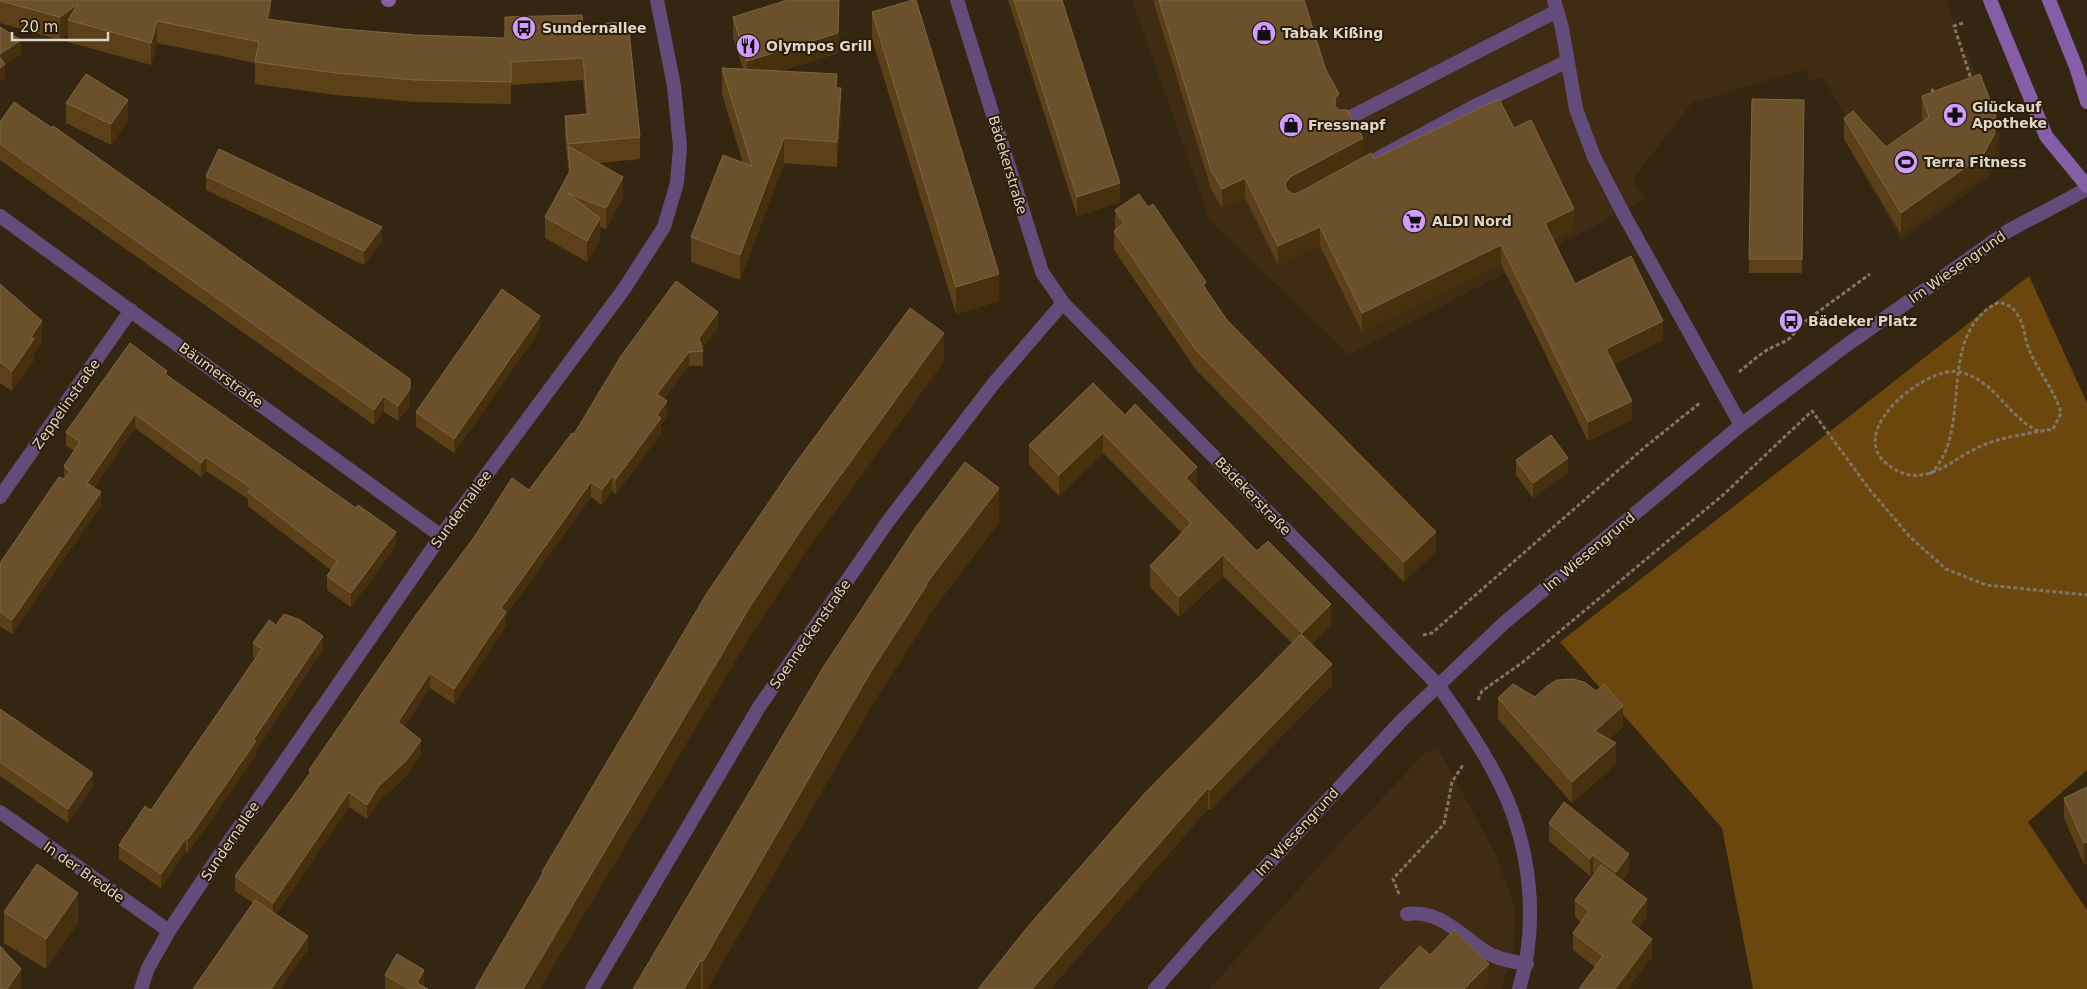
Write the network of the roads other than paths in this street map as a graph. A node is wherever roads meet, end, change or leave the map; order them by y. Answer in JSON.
{"nodes":[{"id":1,"x":656,"y":0,"type":"edge"},
{"id":2,"x":957,"y":0,"type":"edge"},
{"id":3,"x":1990,"y":0,"type":"edge"},
{"id":4,"x":2049,"y":0,"type":"edge"},
{"id":5,"x":1555,"y":5,"type":"edge"},
{"id":6,"x":1568,"y":61,"type":"junction"},
{"id":7,"x":2087,"y":102,"type":"edge"},
{"id":8,"x":1343,"y":121,"type":"edge"},
{"id":9,"x":1349,"y":175,"type":"edge"},
{"id":10,"x":2087,"y":188,"type":"edge"},
{"id":11,"x":0,"y":216,"type":"edge"},
{"id":12,"x":1063,"y":303,"type":"junction"},
{"id":13,"x":131,"y":310,"type":"junction"},
{"id":14,"x":1741,"y":425,"type":"junction"},
{"id":15,"x":0,"y":497,"type":"edge"},
{"id":16,"x":441,"y":536,"type":"junction"},
{"id":17,"x":1438,"y":685,"type":"junction"},
{"id":18,"x":0,"y":812,"type":"edge"},
{"id":19,"x":1407,"y":914,"type":"road end"},
{"id":20,"x":169,"y":931,"type":"junction"},
{"id":21,"x":1527,"y":964,"type":"junction"},
{"id":22,"x":141,"y":989,"type":"edge"},
{"id":23,"x":592,"y":989,"type":"edge"},
{"id":24,"x":1155,"y":989,"type":"edge"},
{"id":25,"x":1519,"y":989,"type":"edge"}],
"edges":[{"from":1,"to":16,"type":"street","name":"Sundernallee"},
{"from":2,"to":12,"type":"street","name":"Bädekerstraße"},
{"from":3,"to":10,"type":"main road"},
{"from":4,"to":7,"type":"main road"},
{"from":5,"to":6,"type":"street"},
{"from":5,"to":8,"type":"street"},
{"from":6,"to":9,"type":"street"},
{"from":6,"to":14,"type":"street"},
{"from":10,"to":14,"type":"street","name":"Im Wiesengrund"},
{"from":11,"to":13,"type":"street","name":"Bäumerstraße"},
{"from":12,"to":17,"type":"street","name":"Bädekerstraße"},
{"from":12,"to":23,"type":"street","name":"Soenneckenstraße"},
{"from":13,"to":15,"type":"street","name":"Zeppelinstraße"},
{"from":13,"to":16,"type":"street","name":"Bäumerstraße"},
{"from":14,"to":17,"type":"street","name":"Im Wiesengrund"},
{"from":16,"to":20,"type":"street","name":"Sundernallee"},
{"from":17,"to":21,"type":"street","name":"Bädekerstraße"},
{"from":17,"to":24,"type":"street","name":"Im Wiesengrund"},
{"from":18,"to":20,"type":"street","name":"In der Bredde"},
{"from":19,"to":21,"type":"street"},
{"from":20,"to":22,"type":"street","name":"Sundernallee"},
{"from":21,"to":25,"type":"street","name":"Bädekerstraße"}]}
